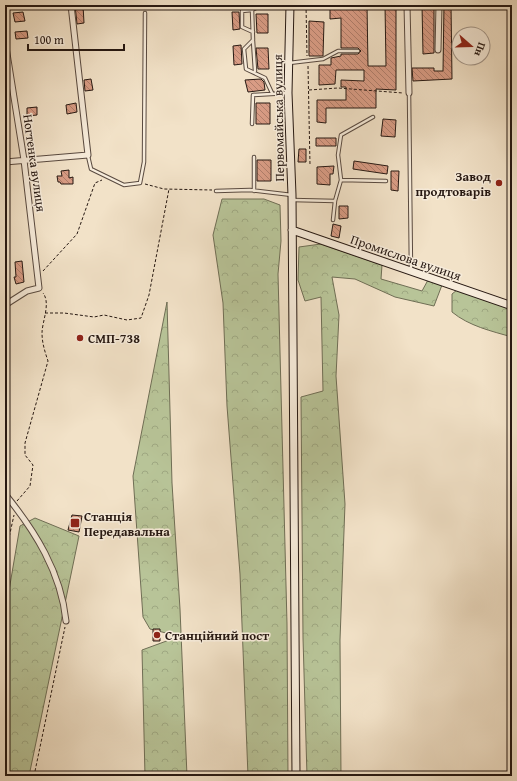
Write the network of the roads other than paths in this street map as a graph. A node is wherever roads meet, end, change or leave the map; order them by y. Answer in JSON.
{"nodes":[{"id":1,"x":71,"y":5,"type":"edge"},
{"id":2,"x":262,"y":5,"type":"edge"},
{"id":3,"x":290,"y":5,"type":"edge"},
{"id":4,"x":407,"y":5,"type":"edge"},
{"id":5,"x":439,"y":5,"type":"edge"},
{"id":6,"x":252,"y":10,"type":"junction"},
{"id":7,"x":145,"y":13,"type":"dead end"},
{"id":8,"x":253,"y":32,"type":"junction"},
{"id":9,"x":253,"y":40,"type":"junction"},
{"id":10,"x":5,"y":41,"type":"edge"},
{"id":11,"x":438,"y":50,"type":"dead end"},
{"id":12,"x":358,"y":51,"type":"dead end"},
{"id":13,"x":289,"y":63,"type":"junction"},
{"id":14,"x":255,"y":71,"type":"junction"},
{"id":15,"x":272,"y":93,"type":"junction"},
{"id":16,"x":288,"y":93,"type":"junction"},
{"id":17,"x":409,"y":93,"type":"joint"},
{"id":18,"x":373,"y":117,"type":"dead end"},
{"id":19,"x":252,"y":124,"type":"dead end"},
{"id":20,"x":88,"y":155,"type":"junction"},
{"id":21,"x":254,"y":157,"type":"dead end"},
{"id":22,"x":24,"y":160,"type":"junction"},
{"id":23,"x":5,"y":162,"type":"edge"},
{"id":24,"x":341,"y":180,"type":"junction"},
{"id":25,"x":386,"y":181,"type":"dead end"},
{"id":26,"x":216,"y":191,"type":"road end"},
{"id":27,"x":254,"y":191,"type":"junction"},
{"id":28,"x":292,"y":198,"type":"junction"},
{"id":29,"x":335,"y":201,"type":"junction"},
{"id":30,"x":333,"y":220,"type":"dead end"},
{"id":31,"x":292,"y":230,"type":"junction"},
{"id":32,"x":411,"y":271,"type":"junction"},
{"id":33,"x":5,"y":305,"type":"edge"},
{"id":34,"x":512,"y":306,"type":"edge"},
{"id":35,"x":5,"y":494,"type":"edge"},
{"id":36,"x":66,"y":621,"type":"road end"},
{"id":37,"x":296,"y":776,"type":"edge"}],
"edges":[{"from":1,"to":20,"type":"street"},
{"from":2,"to":6,"type":"lane"},
{"from":3,"to":13,"type":"street","name":"Первомайська вулиця"},
{"from":4,"to":17,"type":"street"},
{"from":5,"to":11,"type":"street"},
{"from":6,"to":8,"type":"lane"},
{"from":6,"to":8,"type":"lane"},
{"from":7,"to":20,"type":"lane"},
{"from":8,"to":9,"type":"lane"},
{"from":9,"to":14,"type":"lane"},
{"from":9,"to":14,"type":"lane"},
{"from":10,"to":22,"type":"street","name":"Ногтенка вулиця"},
{"from":12,"to":13,"type":"lane"},
{"from":13,"to":16,"type":"street","name":"Первомайська вулиця"},
{"from":14,"to":15,"type":"lane"},
{"from":15,"to":16,"type":"lane"},
{"from":15,"to":19,"type":"lane"},
{"from":16,"to":28,"type":"street","name":"Первомайська вулиця"},
{"from":17,"to":32,"type":"lane"},
{"from":18,"to":24,"type":"lane"},
{"from":20,"to":22,"type":"street"},
{"from":21,"to":27,"type":"lane"},
{"from":22,"to":23,"type":"street"},
{"from":22,"to":33,"type":"street","name":"Ногтенка вулиця"},
{"from":24,"to":25,"type":"lane"},
{"from":24,"to":29,"type":"lane"},
{"from":26,"to":27,"type":"lane"},
{"from":27,"to":28,"type":"lane"},
{"from":28,"to":29,"type":"lane"},
{"from":28,"to":31,"type":"street","name":"Первомайська вулиця"},
{"from":29,"to":30,"type":"lane"},
{"from":31,"to":32,"type":"street","name":"Промислова вулиця"},
{"from":31,"to":37,"type":"street","name":"Первомайська вулиця"},
{"from":32,"to":34,"type":"street","name":"Промислова вулиця"},
{"from":35,"to":36,"type":"street"}]}
